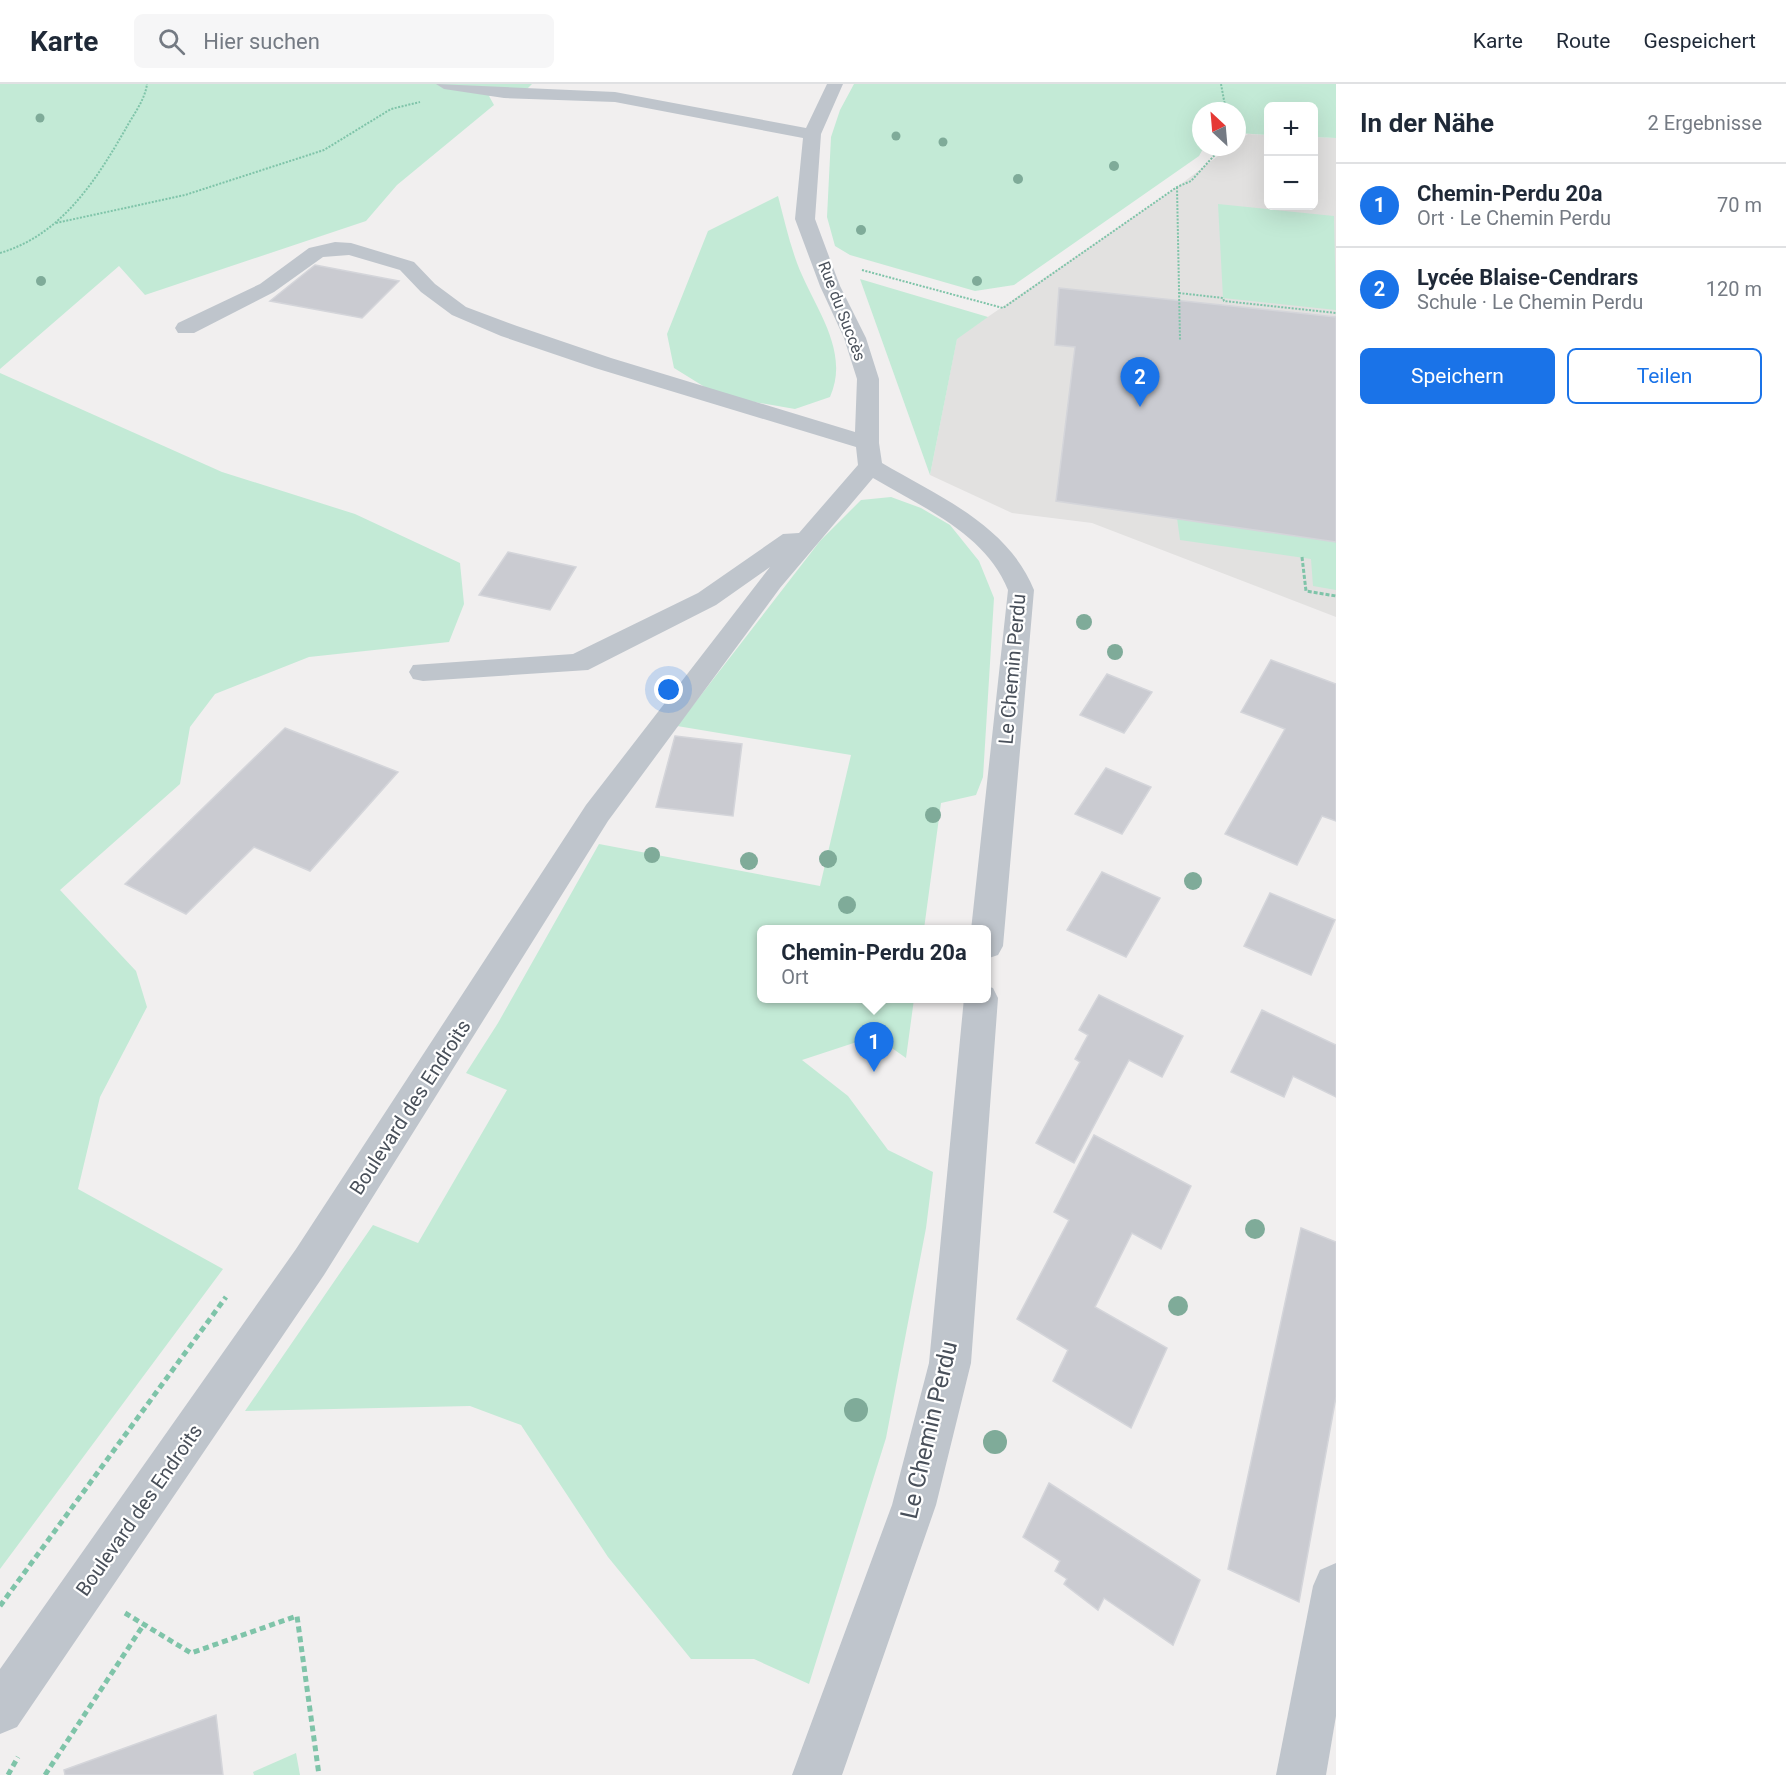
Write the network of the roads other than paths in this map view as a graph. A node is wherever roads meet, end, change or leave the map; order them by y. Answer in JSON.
{"nodes":[{"id":1,"x":444,"y":84,"type":"edge"},
{"id":2,"x":835,"y":84,"type":"edge"},
{"id":3,"x":812,"y":134,"type":"junction"},
{"id":4,"x":186,"y":328,"type":"dead end"},
{"id":5,"x":869,"y":455,"type":"junction"},
{"id":6,"x":831,"y":512,"type":"junction"},
{"id":7,"x":423,"y":672,"type":"dead end"},
{"id":8,"x":989,"y":925,"type":"edge"},
{"id":9,"x":981,"y":1003,"type":"edge"},
{"id":10,"x":1336,"y":1586,"type":"edge"},
{"id":11,"x":0,"y":1710,"type":"edge"},
{"id":12,"x":817,"y":1775,"type":"edge"},
{"id":13,"x":1301,"y":1775,"type":"edge"}],
"edges":[{"from":1,"to":3,"type":"street"},
{"from":2,"to":3,"type":"street","name":"Rue du Succès"},
{"from":3,"to":5,"type":"street","name":"Rue du Succès"},
{"from":4,"to":5,"type":"street","name":"Le Chemin Perdu"},
{"from":5,"to":6,"type":"street"},
{"from":5,"to":8,"type":"street","name":"Le Chemin Perdu"},
{"from":6,"to":7,"type":"street"},
{"from":6,"to":11,"type":"street","name":"Boulevard des Endroits"},
{"from":9,"to":12,"type":"street","name":"Le Chemin Perdu"},
{"from":10,"to":13,"type":"street"}]}
